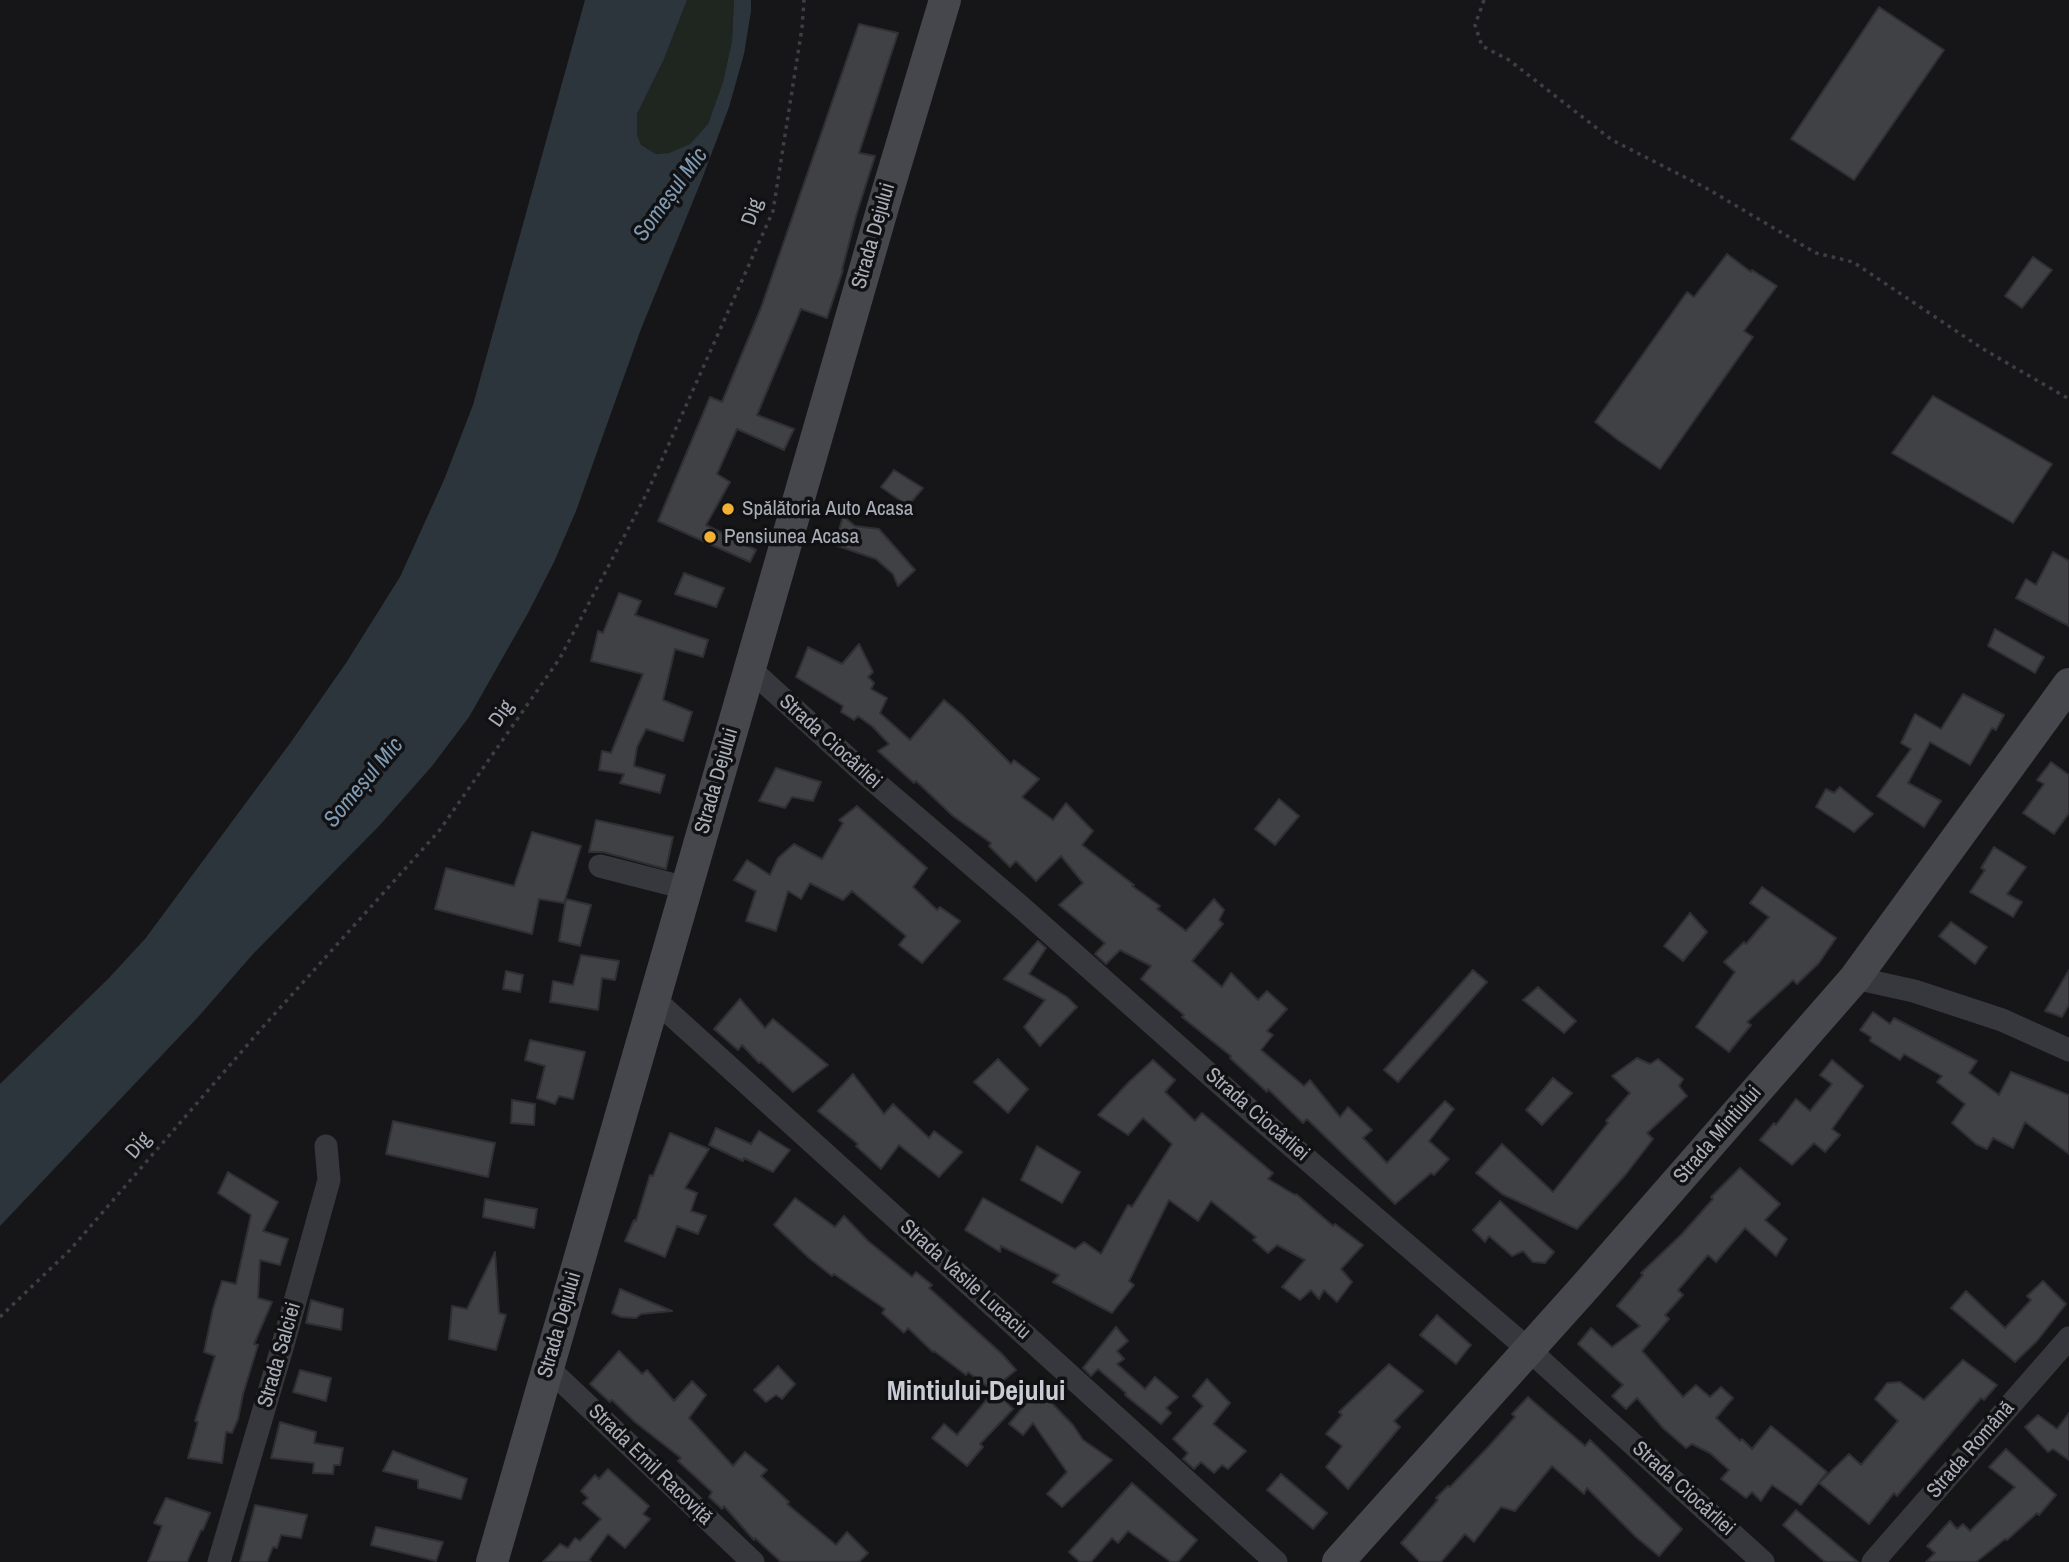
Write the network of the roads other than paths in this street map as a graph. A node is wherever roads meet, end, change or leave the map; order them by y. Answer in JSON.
{"nodes":[{"id":1,"x":945,"y":0,"type":"edge"},
{"id":2,"x":750,"y":669,"type":"junction"},
{"id":3,"x":2069,"y":684,"type":"edge"},
{"id":4,"x":600,"y":866,"type":"dead end"},
{"id":5,"x":687,"y":888,"type":"junction"},
{"id":6,"x":1855,"y":978,"type":"junction"},
{"id":7,"x":654,"y":999,"type":"junction"},
{"id":8,"x":2069,"y":1050,"type":"edge"},
{"id":9,"x":326,"y":1146,"type":"dead end"},
{"id":10,"x":2069,"y":1338,"type":"edge"},
{"id":11,"x":1528,"y":1349,"type":"junction"},
{"id":12,"x":548,"y":1368,"type":"junction"},
{"id":13,"x":219,"y":1562,"type":"edge"},
{"id":14,"x":492,"y":1562,"type":"edge"},
{"id":15,"x":752,"y":1562,"type":"edge"},
{"id":16,"x":1276,"y":1562,"type":"edge"},
{"id":17,"x":1338,"y":1562,"type":"edge"},
{"id":18,"x":1763,"y":1562,"type":"edge"},
{"id":19,"x":1873,"y":1562,"type":"edge"}],
"edges":[{"from":1,"to":2,"type":"main road","name":"Strada Dejului"},
{"from":2,"to":5,"type":"main road","name":"Strada Dejului"},
{"from":2,"to":11,"type":"street","name":"Strada Ciocârliei"},
{"from":3,"to":6,"type":"main road","name":"Strada Mintiului"},
{"from":4,"to":5,"type":"street"},
{"from":5,"to":7,"type":"main road","name":"Strada Dejului"},
{"from":6,"to":8,"type":"street"},
{"from":6,"to":11,"type":"main road","name":"Strada Mintiului"},
{"from":7,"to":12,"type":"main road","name":"Strada Dejului"},
{"from":7,"to":16,"type":"street","name":"Strada Vasile Lucaciu"},
{"from":9,"to":13,"type":"street","name":"Strada Salciei"},
{"from":10,"to":19,"type":"street","name":"Strada Română"},
{"from":11,"to":17,"type":"main road","name":"Strada Mintiului"},
{"from":11,"to":18,"type":"street","name":"Strada Ciocârliei"},
{"from":12,"to":14,"type":"main road","name":"Strada Dejului"},
{"from":12,"to":15,"type":"street","name":"Strada Emil Racoviță"}]}
